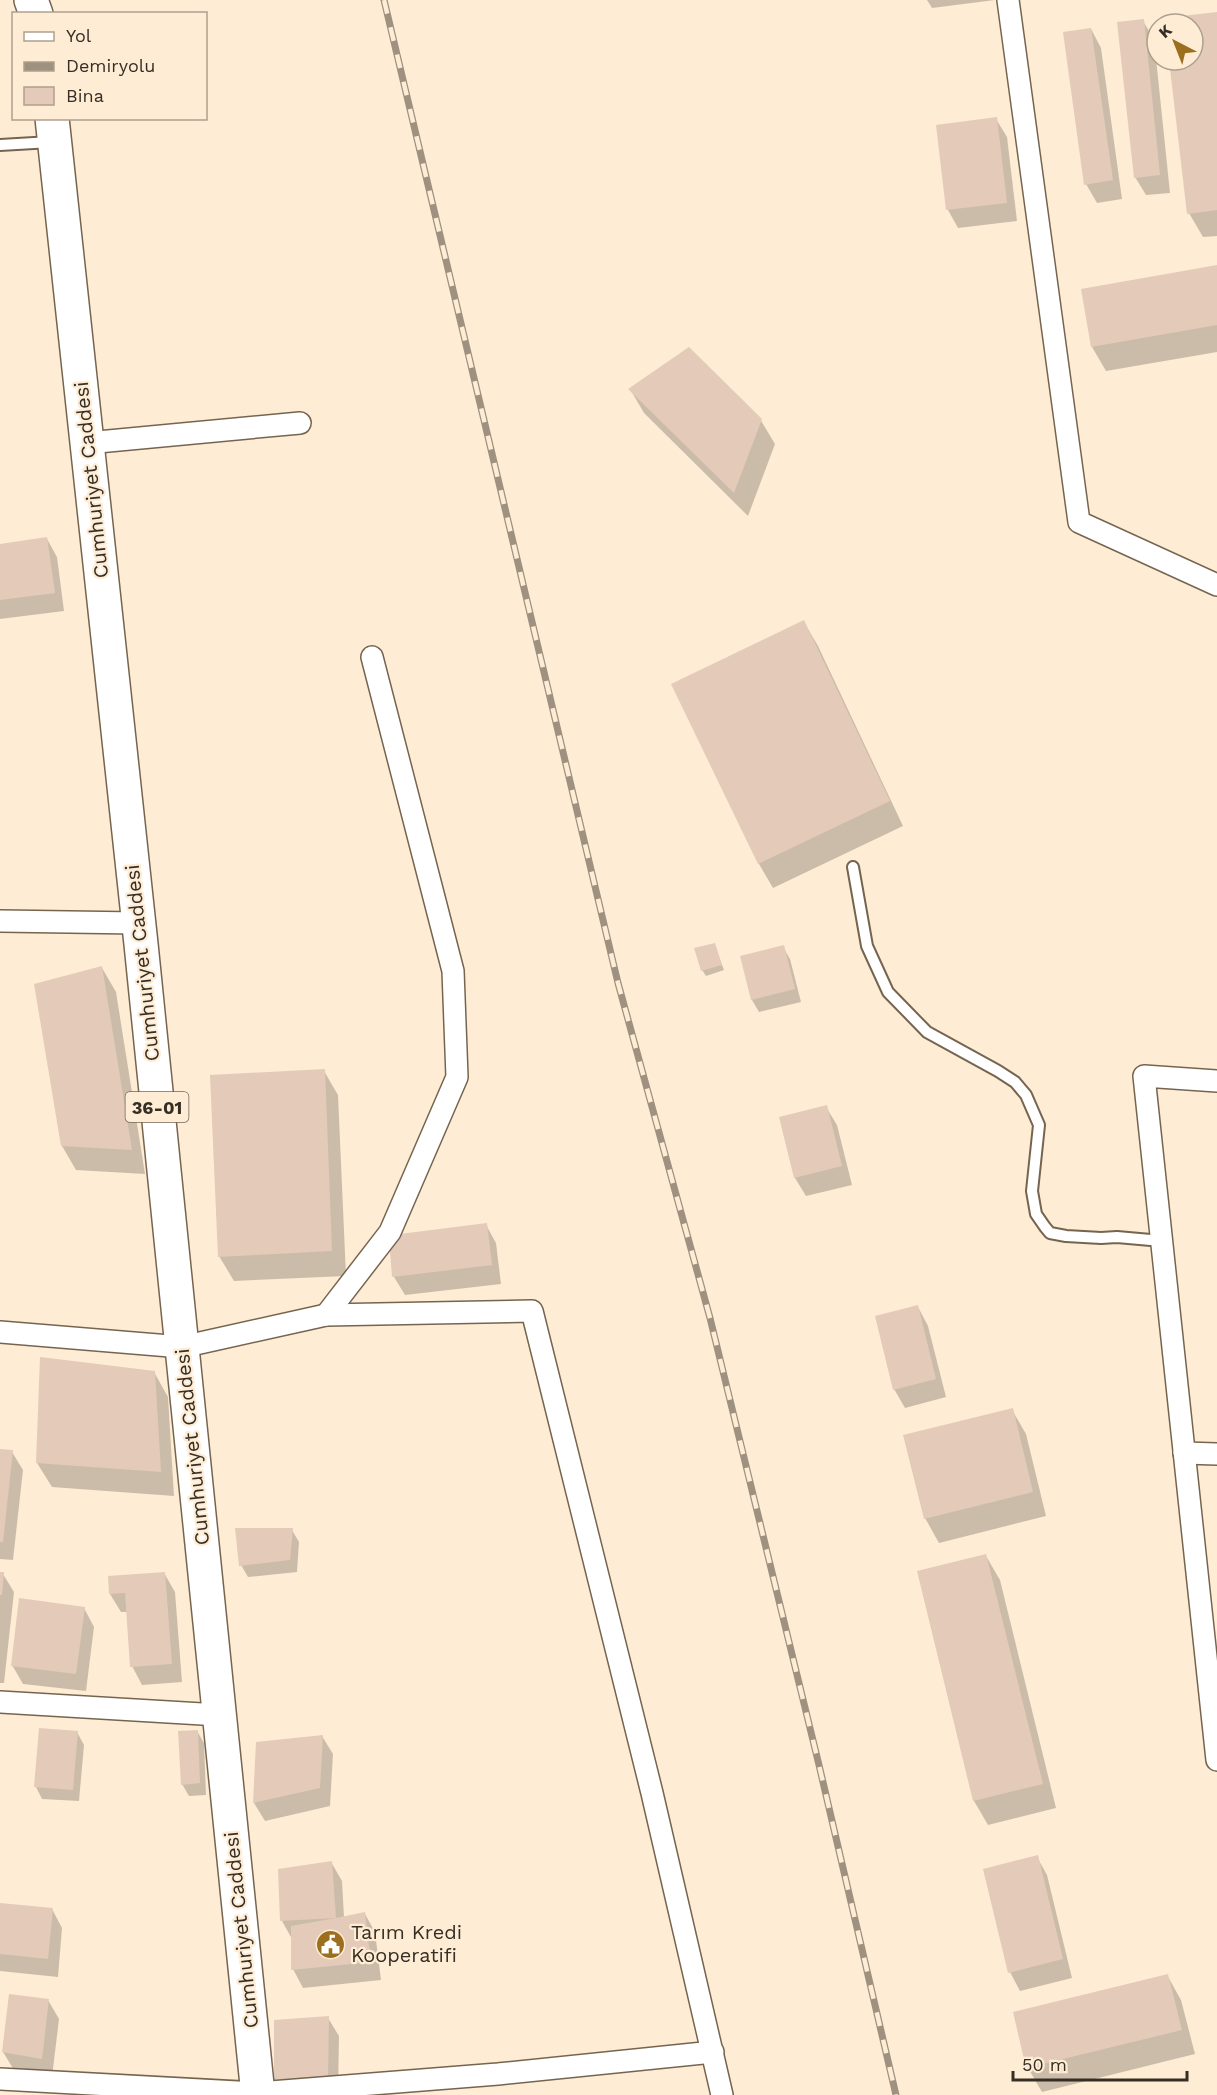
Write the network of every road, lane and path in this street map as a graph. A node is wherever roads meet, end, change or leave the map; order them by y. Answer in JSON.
{"nodes":[{"id":1,"x":1008,"y":0,"type":"edge"},
{"id":2,"x":53,"y":130,"type":"edge"},
{"id":3,"x":0,"y":145,"type":"edge"},
{"id":4,"x":300,"y":423,"type":"dead end"},
{"id":5,"x":87,"y":443,"type":"junction"},
{"id":6,"x":1217,"y":585,"type":"edge"},
{"id":7,"x":372,"y":657,"type":"dead end"},
{"id":8,"x":853,"y":867,"type":"dead end"},
{"id":9,"x":0,"y":921,"type":"edge"},
{"id":10,"x":138,"y":923,"type":"junction"},
{"id":11,"x":1217,"y":1081,"type":"edge"},
{"id":12,"x":1162,"y":1241,"type":"junction"},
{"id":13,"x":326,"y":1315,"type":"junction"},
{"id":14,"x":0,"y":1332,"type":"edge"},
{"id":15,"x":182,"y":1347,"type":"junction"},
{"id":16,"x":1184,"y":1453,"type":"junction"},
{"id":17,"x":1217,"y":1454,"type":"edge"},
{"id":18,"x":0,"y":1702,"type":"edge"},
{"id":19,"x":219,"y":1714,"type":"junction"},
{"id":20,"x":1217,"y":1760,"type":"edge"},
{"id":21,"x":713,"y":2052,"type":"junction"},
{"id":22,"x":0,"y":2079,"type":"edge"},
{"id":23,"x":258,"y":2094,"type":"edge"},
{"id":24,"x":722,"y":2095,"type":"edge"}],
"edges":[{"from":1,"to":6,"type":"street"},
{"from":2,"to":3,"type":"lane"},
{"from":2,"to":5,"type":"main road","name":"Cumhuriyet Caddesi","number":"36-01"},
{"from":4,"to":5,"type":"street"},
{"from":5,"to":10,"type":"main road","name":"Cumhuriyet Caddesi","number":"36-01"},
{"from":7,"to":13,"type":"street"},
{"from":8,"to":12,"type":"lane"},
{"from":9,"to":10,"type":"street"},
{"from":10,"to":15,"type":"main road","name":"Cumhuriyet Caddesi","number":"36-01"},
{"from":11,"to":12,"type":"street"},
{"from":12,"to":16,"type":"street"},
{"from":13,"to":15,"type":"street"},
{"from":13,"to":21,"type":"street"},
{"from":14,"to":15,"type":"street"},
{"from":15,"to":19,"type":"main road","name":"Cumhuriyet Caddesi","number":"36-01"},
{"from":16,"to":17,"type":"street"},
{"from":16,"to":20,"type":"street"},
{"from":18,"to":19,"type":"street"},
{"from":19,"to":23,"type":"main road","name":"Cumhuriyet Caddesi","number":"36-01"},
{"from":21,"to":23,"type":"street"},
{"from":21,"to":24,"type":"street"},
{"from":22,"to":23,"type":"street"}]}
